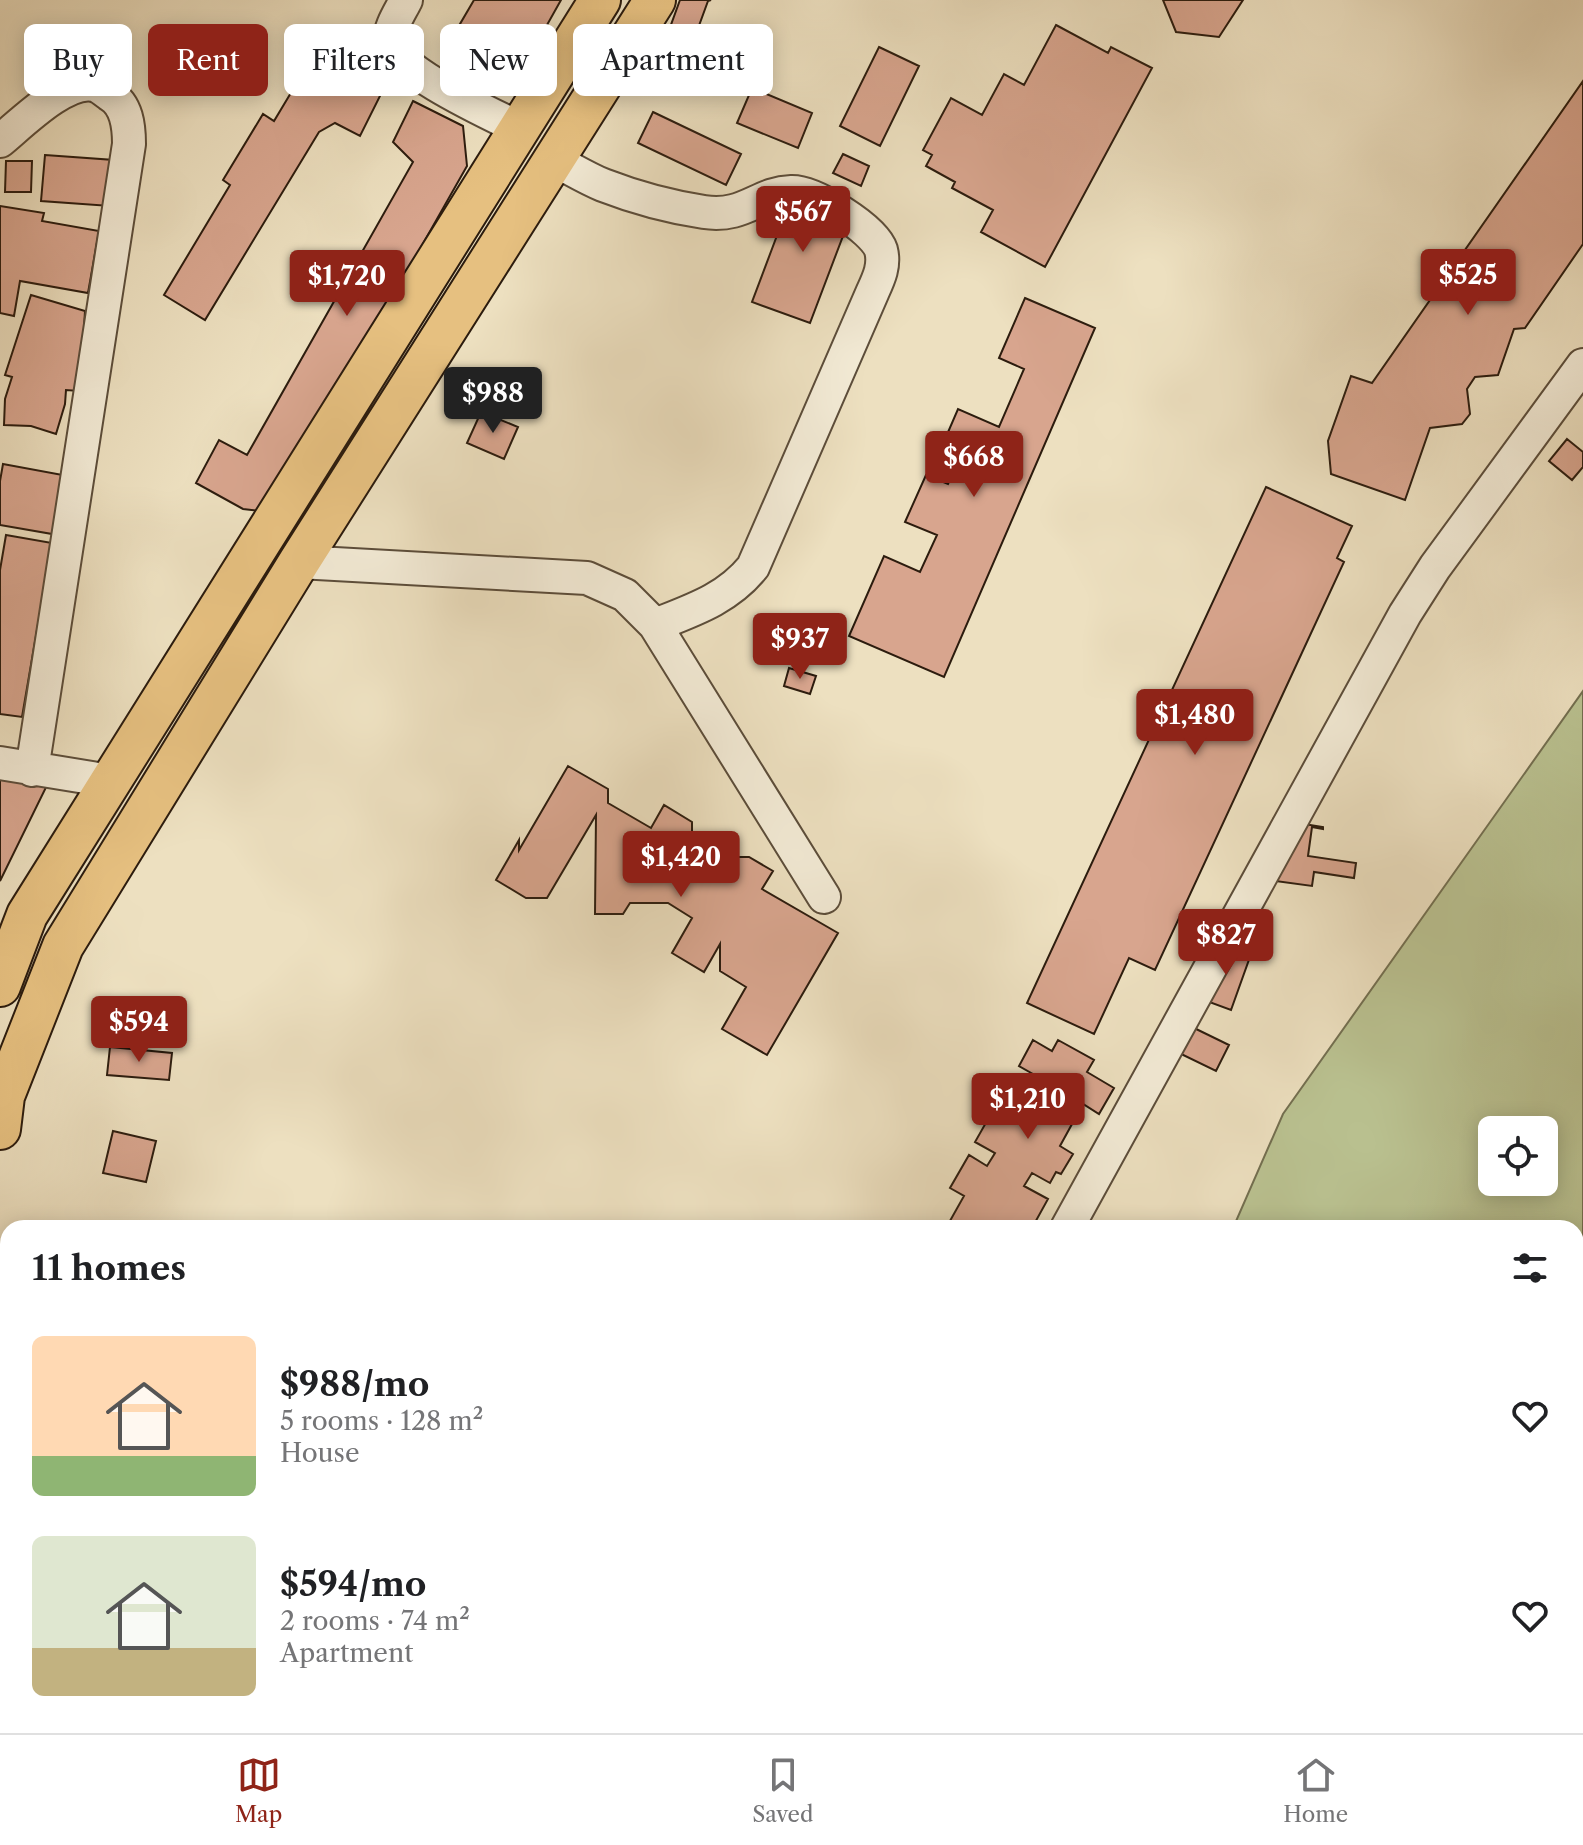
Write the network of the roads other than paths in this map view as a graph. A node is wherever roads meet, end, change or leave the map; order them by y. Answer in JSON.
{"nodes":[{"id":1,"x":406,"y":0,"type":"edge"},
{"id":2,"x":600,"y":0,"type":"edge"},
{"id":3,"x":655,"y":0,"type":"edge"},
{"id":4,"x":519,"y":128,"type":"junction"},
{"id":5,"x":0,"y":141,"type":"edge"},
{"id":6,"x":554,"y":160,"type":"junction"},
{"id":7,"x":1583,"y":365,"type":"edge"},
{"id":8,"x":299,"y":562,"type":"junction"},
{"id":9,"x":655,"y":625,"type":"junction"},
{"id":10,"x":0,"y":763,"type":"edge"},
{"id":11,"x":32,"y":770,"type":"junction"},
{"id":12,"x":110,"y":781,"type":"junction"},
{"id":13,"x":824,"y":897,"type":"dead end"},
{"id":14,"x":0,"y":986,"type":"edge"},
{"id":15,"x":0,"y":1129,"type":"edge"},
{"id":16,"x":1071,"y":1220,"type":"edge"}],
"edges":[{"from":1,"to":4,"type":"street"},
{"from":2,"to":4,"type":"main road"},
{"from":3,"to":6,"type":"main road"},
{"from":4,"to":12,"type":"main road"},
{"from":5,"to":11,"type":"street"},
{"from":6,"to":8,"type":"main road"},
{"from":6,"to":9,"type":"street"},
{"from":7,"to":16,"type":"street"},
{"from":8,"to":9,"type":"street"},
{"from":8,"to":15,"type":"main road"},
{"from":9,"to":13,"type":"street"},
{"from":10,"to":11,"type":"street"},
{"from":11,"to":12,"type":"street"},
{"from":12,"to":14,"type":"main road"}]}
